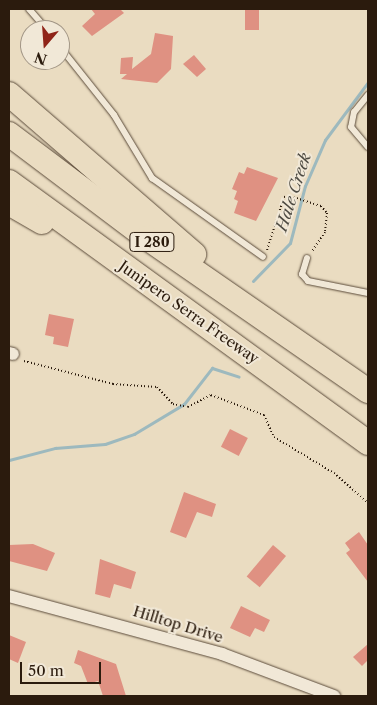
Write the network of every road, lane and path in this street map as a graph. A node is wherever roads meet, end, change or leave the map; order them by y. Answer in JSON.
{"nodes":[{"id":1,"x":29,"y":9,"type":"edge"},
{"id":2,"x":38,"y":20,"type":"edge"},
{"id":3,"x":70,"y":60,"type":"edge"},
{"id":4,"x":9,"y":94,"type":"edge"},
{"id":5,"x":368,"y":96,"type":"edge"},
{"id":6,"x":9,"y":134,"type":"edge"},
{"id":7,"x":368,"y":147,"type":"edge"},
{"id":8,"x":9,"y":182,"type":"edge"},
{"id":9,"x":9,"y":203,"type":"edge"},
{"id":10,"x":263,"y":257,"type":"joint"},
{"id":11,"x":112,"y":258,"type":"junction"},
{"id":12,"x":307,"y":258,"type":"joint"},
{"id":13,"x":368,"y":293,"type":"edge"},
{"id":14,"x":301,"y":343,"type":"junction"},
{"id":15,"x":11,"y":353,"type":"edge"},
{"id":16,"x":368,"y":391,"type":"edge"},
{"id":17,"x":368,"y":443,"type":"edge"},
{"id":18,"x":368,"y":503,"type":"edge"},
{"id":19,"x":9,"y":596,"type":"edge"},
{"id":20,"x":334,"y":696,"type":"edge"}],
"edges":[{"from":1,"to":2,"type":"lane"},
{"from":3,"to":10,"type":"lane"},
{"from":4,"to":14,"type":"highway"},
{"from":5,"to":7,"type":"lane"},
{"from":6,"to":14,"type":"highway","number":"I 280"},
{"from":8,"to":11,"type":"highway","name":"Junipero Serra Freeway","number":"I 280"},
{"from":9,"to":11,"type":"highway"},
{"from":10,"to":12,"type":"path"},
{"from":11,"to":17,"type":"highway","name":"Junipero Serra Freeway","number":"I 280"},
{"from":12,"to":13,"type":"lane"},
{"from":14,"to":16,"type":"highway","number":"I 280"},
{"from":15,"to":18,"type":"path"},
{"from":19,"to":20,"type":"street","name":"Hilltop Drive"}]}
